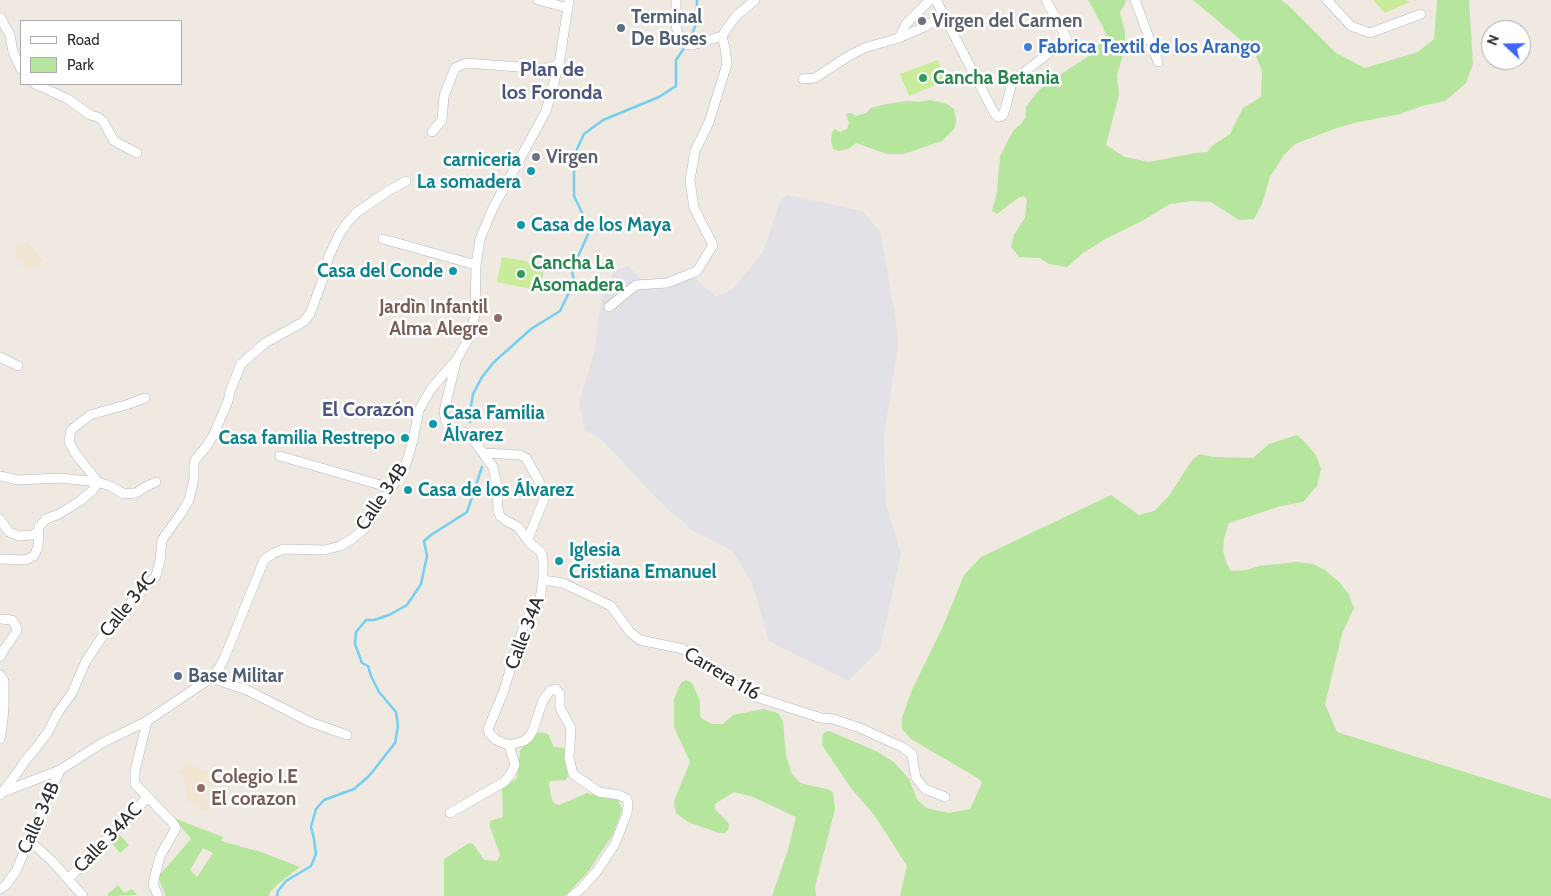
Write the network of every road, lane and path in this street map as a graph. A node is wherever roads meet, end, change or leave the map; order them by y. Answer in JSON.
{"nodes":[{"id":1,"x":538,"y":0,"type":"edge"},
{"id":2,"x":676,"y":0,"type":"edge"},
{"id":3,"x":755,"y":0,"type":"edge"},
{"id":4,"x":1046,"y":0,"type":"edge"},
{"id":5,"x":1135,"y":0,"type":"edge"},
{"id":6,"x":1327,"y":0,"type":"edge"},
{"id":7,"x":938,"y":1,"type":"edge"},
{"id":8,"x":568,"y":4,"type":"edge"},
{"id":9,"x":1421,"y":14,"type":"dead end"},
{"id":10,"x":943,"y":16,"type":"junction"},
{"id":11,"x":0,"y":17,"type":"edge"},
{"id":12,"x":722,"y":36,"type":"junction"},
{"id":13,"x":899,"y":38,"type":"junction"},
{"id":14,"x":1158,"y":62,"type":"dead end"},
{"id":15,"x":559,"y":64,"type":"junction"},
{"id":16,"x":20,"y":67,"type":"edge"},
{"id":17,"x":804,"y":79,"type":"dead end"},
{"id":18,"x":37,"y":85,"type":"edge"},
{"id":19,"x":432,"y":132,"type":"dead end"},
{"id":20,"x":137,"y":153,"type":"dead end"},
{"id":21,"x":406,"y":181,"type":"dead end"},
{"id":22,"x":383,"y":239,"type":"dead end"},
{"id":23,"x":476,"y":265,"type":"junction"},
{"id":24,"x":608,"y":307,"type":"dead end"},
{"id":25,"x":0,"y":357,"type":"edge"},
{"id":26,"x":457,"y":359,"type":"junction"},
{"id":27,"x":18,"y":366,"type":"dead end"},
{"id":28,"x":145,"y":398,"type":"dead end"},
{"id":29,"x":484,"y":453,"type":"junction"},
{"id":30,"x":280,"y":456,"type":"dead end"},
{"id":31,"x":0,"y":476,"type":"edge"},
{"id":32,"x":98,"y":482,"type":"junction"},
{"id":33,"x":156,"y":482,"type":"dead end"},
{"id":34,"x":391,"y":488,"type":"junction"},
{"id":35,"x":0,"y":519,"type":"edge"},
{"id":36,"x":38,"y":532,"type":"junction"},
{"id":37,"x":528,"y":539,"type":"junction"},
{"id":38,"x":0,"y":559,"type":"edge"},
{"id":39,"x":543,"y":580,"type":"junction"},
{"id":40,"x":0,"y":619,"type":"edge"},
{"id":41,"x":0,"y":657,"type":"edge"},
{"id":42,"x":0,"y":675,"type":"edge"},
{"id":43,"x":211,"y":678,"type":"junction"},
{"id":44,"x":1,"y":689,"type":"edge"},
{"id":45,"x":147,"y":721,"type":"junction"},
{"id":46,"x":0,"y":735,"type":"edge"},
{"id":47,"x":347,"y":735,"type":"dead end"},
{"id":48,"x":509,"y":745,"type":"junction"},
{"id":49,"x":60,"y":770,"type":"junction"},
{"id":50,"x":2,"y":794,"type":"edge"},
{"id":51,"x":945,"y":797,"type":"dead end"},
{"id":52,"x":147,"y":798,"type":"junction"},
{"id":53,"x":450,"y":813,"type":"dead end"},
{"id":54,"x":30,"y":841,"type":"junction"},
{"id":55,"x":68,"y":878,"type":"junction"},
{"id":56,"x":0,"y":889,"type":"edge"},
{"id":57,"x":83,"y":896,"type":"edge"},
{"id":58,"x":158,"y":896,"type":"edge"},
{"id":59,"x":572,"y":896,"type":"edge"}],
"edges":[{"from":1,"to":8,"type":"street"},
{"from":2,"to":12,"type":"street"},
{"from":3,"to":12,"type":"street"},
{"from":4,"to":10,"type":"street"},
{"from":5,"to":14,"type":"street"},
{"from":6,"to":9,"type":"street"},
{"from":7,"to":10,"type":"street"},
{"from":7,"to":13,"type":"street"},
{"from":8,"to":15,"type":"street","name":"Calle 34B"},
{"from":10,"to":13,"type":"street"},
{"from":11,"to":16,"type":"street"},
{"from":12,"to":24,"type":"street"},
{"from":13,"to":17,"type":"street"},
{"from":15,"to":19,"type":"street"},
{"from":15,"to":23,"type":"street","name":"Calle 34B"},
{"from":18,"to":20,"type":"street"},
{"from":21,"to":50,"type":"street","name":"Calle 34C"},
{"from":22,"to":23,"type":"street"},
{"from":23,"to":26,"type":"street","name":"Calle 34B"},
{"from":25,"to":27,"type":"street"},
{"from":26,"to":29,"type":"street","name":"Calle 34A"},
{"from":26,"to":34,"type":"street","name":"Calle 34B"},
{"from":28,"to":32,"type":"street"},
{"from":29,"to":37,"type":"street","name":"Calle 34A"},
{"from":29,"to":37,"type":"street"},
{"from":30,"to":34,"type":"street"},
{"from":31,"to":32,"type":"street"},
{"from":32,"to":33,"type":"street"},
{"from":32,"to":36,"type":"street"},
{"from":34,"to":43,"type":"street","name":"Calle 34B"},
{"from":35,"to":36,"type":"street"},
{"from":36,"to":38,"type":"street"},
{"from":37,"to":39,"type":"street","name":"Calle 34A"},
{"from":39,"to":48,"type":"street","name":"Calle 34A"},
{"from":39,"to":51,"type":"street","name":"Carrera 116"},
{"from":40,"to":41,"type":"street"},
{"from":42,"to":44,"type":"street"},
{"from":43,"to":45,"type":"street","name":"Calle 34B"},
{"from":43,"to":47,"type":"street"},
{"from":44,"to":46,"type":"street"},
{"from":45,"to":49,"type":"street","name":"Calle 34B"},
{"from":45,"to":52,"type":"street"},
{"from":48,"to":53,"type":"street"},
{"from":48,"to":59,"type":"street"},
{"from":49,"to":50,"type":"street","name":"Calle 34B"},
{"from":49,"to":54,"type":"street","name":"Calle 34B"},
{"from":52,"to":55,"type":"street","name":"Calle 34AC"},
{"from":52,"to":58,"type":"street"},
{"from":54,"to":55,"type":"street"},
{"from":54,"to":56,"type":"street","name":"Calle 34B"},
{"from":55,"to":57,"type":"street"}]}
